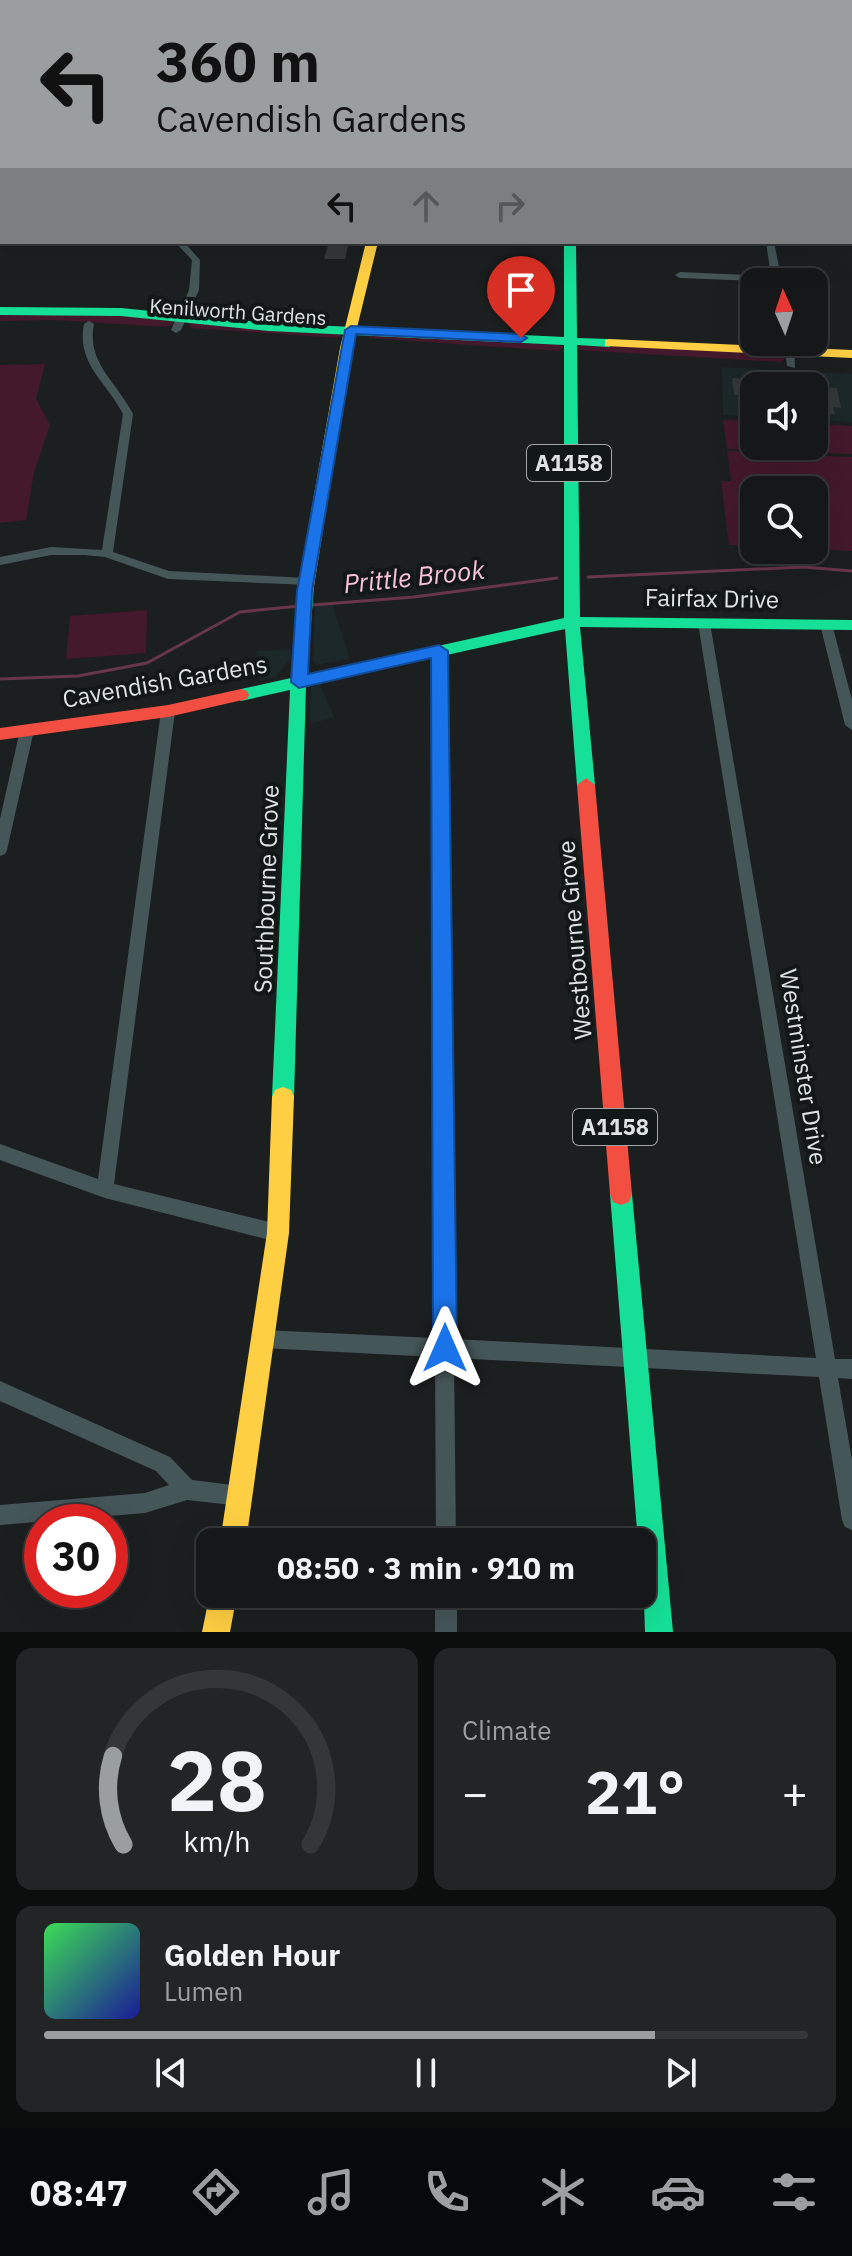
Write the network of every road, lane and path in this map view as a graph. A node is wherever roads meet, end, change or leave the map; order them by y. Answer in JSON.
{"nodes":[{"id":1,"x":181,"y":244,"type":"edge"},
{"id":2,"x":372,"y":244,"type":"edge"},
{"id":3,"x":570,"y":244,"type":"edge"},
{"id":4,"x":770,"y":244,"type":"edge"},
{"id":5,"x":775,"y":268,"type":"edge"},
{"id":6,"x":680,"y":275,"type":"dead end"},
{"id":7,"x":740,"y":279,"type":"edge"},
{"id":8,"x":0,"y":311,"type":"edge"},
{"id":9,"x":0,"y":324,"type":"edge"},
{"id":10,"x":89,"y":324,"type":"junction"},
{"id":11,"x":179,"y":324,"type":"junction"},
{"id":12,"x":350,"y":335,"type":"junction"},
{"id":13,"x":568,"y":349,"type":"junction"},
{"id":14,"x":740,"y":352,"type":"edge"},
{"id":15,"x":828,"y":354,"type":"edge"},
{"id":16,"x":852,"y":354,"type":"edge"},
{"id":17,"x":802,"y":356,"type":"edge"},
{"id":18,"x":852,"y":369,"type":"edge"},
{"id":19,"x":107,"y":554,"type":"junction"},
{"id":20,"x":0,"y":561,"type":"edge"},
{"id":21,"x":305,"y":596,"type":"junction"},
{"id":22,"x":572,"y":622,"type":"junction"},
{"id":23,"x":704,"y":623,"type":"junction"},
{"id":24,"x":826,"y":624,"type":"junction"},
{"id":25,"x":852,"y":625,"type":"edge"},
{"id":26,"x":439,"y":651,"type":"junction"},
{"id":27,"x":299,"y":682,"type":"junction"},
{"id":28,"x":168,"y":711,"type":"junction"},
{"id":29,"x":852,"y":725,"type":"edge"},
{"id":30,"x":27,"y":730,"type":"junction"},
{"id":31,"x":0,"y":734,"type":"edge"},
{"id":32,"x":0,"y":848,"type":"edge"},
{"id":33,"x":0,"y":1152,"type":"edge"},
{"id":34,"x":105,"y":1190,"type":"junction"},
{"id":35,"x":278,"y":1233,"type":"junction"},
{"id":36,"x":263,"y":1339,"type":"junction"},
{"id":37,"x":445,"y":1348,"type":"junction"},
{"id":38,"x":635,"y":1357,"type":"junction"},
{"id":39,"x":826,"y":1368,"type":"junction"},
{"id":40,"x":852,"y":1369,"type":"edge"},
{"id":41,"x":0,"y":1391,"type":"edge"},
{"id":42,"x":187,"y":1490,"type":"junction"},
{"id":43,"x":242,"y":1496,"type":"junction"},
{"id":44,"x":0,"y":1515,"type":"edge"},
{"id":45,"x":852,"y":1520,"type":"edge"},
{"id":46,"x":236,"y":1528,"type":"edge"},
{"id":47,"x":446,"y":1528,"type":"edge"},
{"id":48,"x":220,"y":1608,"type":"edge"},
{"id":49,"x":446,"y":1608,"type":"edge"},
{"id":50,"x":216,"y":1632,"type":"edge"},
{"id":51,"x":446,"y":1632,"type":"edge"},
{"id":52,"x":659,"y":1632,"type":"edge"}],
"edges":[{"from":1,"to":11,"type":"street"},
{"from":2,"to":12,"type":"main road","name":"Southbourne Grove"},
{"from":3,"to":13,"type":"main road","name":"Westbourne Grove","number":"A1158"},
{"from":4,"to":5,"type":"street"},
{"from":6,"to":7,"type":"street"},
{"from":8,"to":11,"type":"main road","name":"Kenilworth Gardens"},
{"from":9,"to":10,"type":"main road","name":"Kenilworth Gardens"},
{"from":10,"to":11,"type":"main road","name":"Kenilworth Gardens"},
{"from":10,"to":19,"type":"street"},
{"from":11,"to":12,"type":"main road","name":"Kenilworth Gardens"},
{"from":12,"to":13,"type":"main road","name":"Kenilworth Gardens"},
{"from":12,"to":13,"type":"main road","name":"Kenilworth Gardens"},
{"from":12,"to":21,"type":"main road","name":"Southbourne Grove"},
{"from":13,"to":14,"type":"main road"},
{"from":13,"to":22,"type":"main road","name":"Westbourne Grove","number":"A1158"},
{"from":15,"to":16,"type":"main road"},
{"from":17,"to":18,"type":"main road"},
{"from":19,"to":20,"type":"street"},
{"from":19,"to":21,"type":"street"},
{"from":21,"to":27,"type":"main road","name":"Southbourne Grove"},
{"from":22,"to":23,"type":"main road","name":"Fairfax Drive"},
{"from":22,"to":26,"type":"main road","name":"Cavendish Gardens"},
{"from":22,"to":38,"type":"main road","name":"Westbourne Grove","number":"A1158"},
{"from":23,"to":24,"type":"main road","name":"Fairfax Drive"},
{"from":23,"to":39,"type":"street","name":"Westminster Drive"},
{"from":24,"to":25,"type":"main road","name":"Fairfax Drive"},
{"from":24,"to":29,"type":"street"},
{"from":26,"to":27,"type":"main road","name":"Cavendish Gardens"},
{"from":26,"to":37,"type":"street"},
{"from":27,"to":28,"type":"main road","name":"Cavendish Gardens"},
{"from":27,"to":35,"type":"main road","name":"Southbourne Grove"},
{"from":28,"to":30,"type":"main road","name":"Cavendish Gardens"},
{"from":28,"to":34,"type":"street"},
{"from":30,"to":31,"type":"main road","name":"Cavendish Gardens"},
{"from":30,"to":32,"type":"street"},
{"from":33,"to":34,"type":"street"},
{"from":34,"to":35,"type":"street"},
{"from":35,"to":36,"type":"main road","name":"Southbourne Grove"},
{"from":36,"to":37,"type":"street"},
{"from":36,"to":43,"type":"main road","name":"Southbourne Grove"},
{"from":37,"to":38,"type":"street"},
{"from":37,"to":47,"type":"street"},
{"from":38,"to":39,"type":"street"},
{"from":38,"to":52,"type":"main road","name":"Westbourne Grove","number":"A1158"},
{"from":39,"to":40,"type":"street"},
{"from":39,"to":45,"type":"street","name":"Westminster Drive"},
{"from":41,"to":42,"type":"street"},
{"from":42,"to":43,"type":"street"},
{"from":42,"to":44,"type":"street"},
{"from":43,"to":46,"type":"main road","name":"Southbourne Grove"},
{"from":48,"to":50,"type":"main road"},
{"from":49,"to":51,"type":"street"}]}
